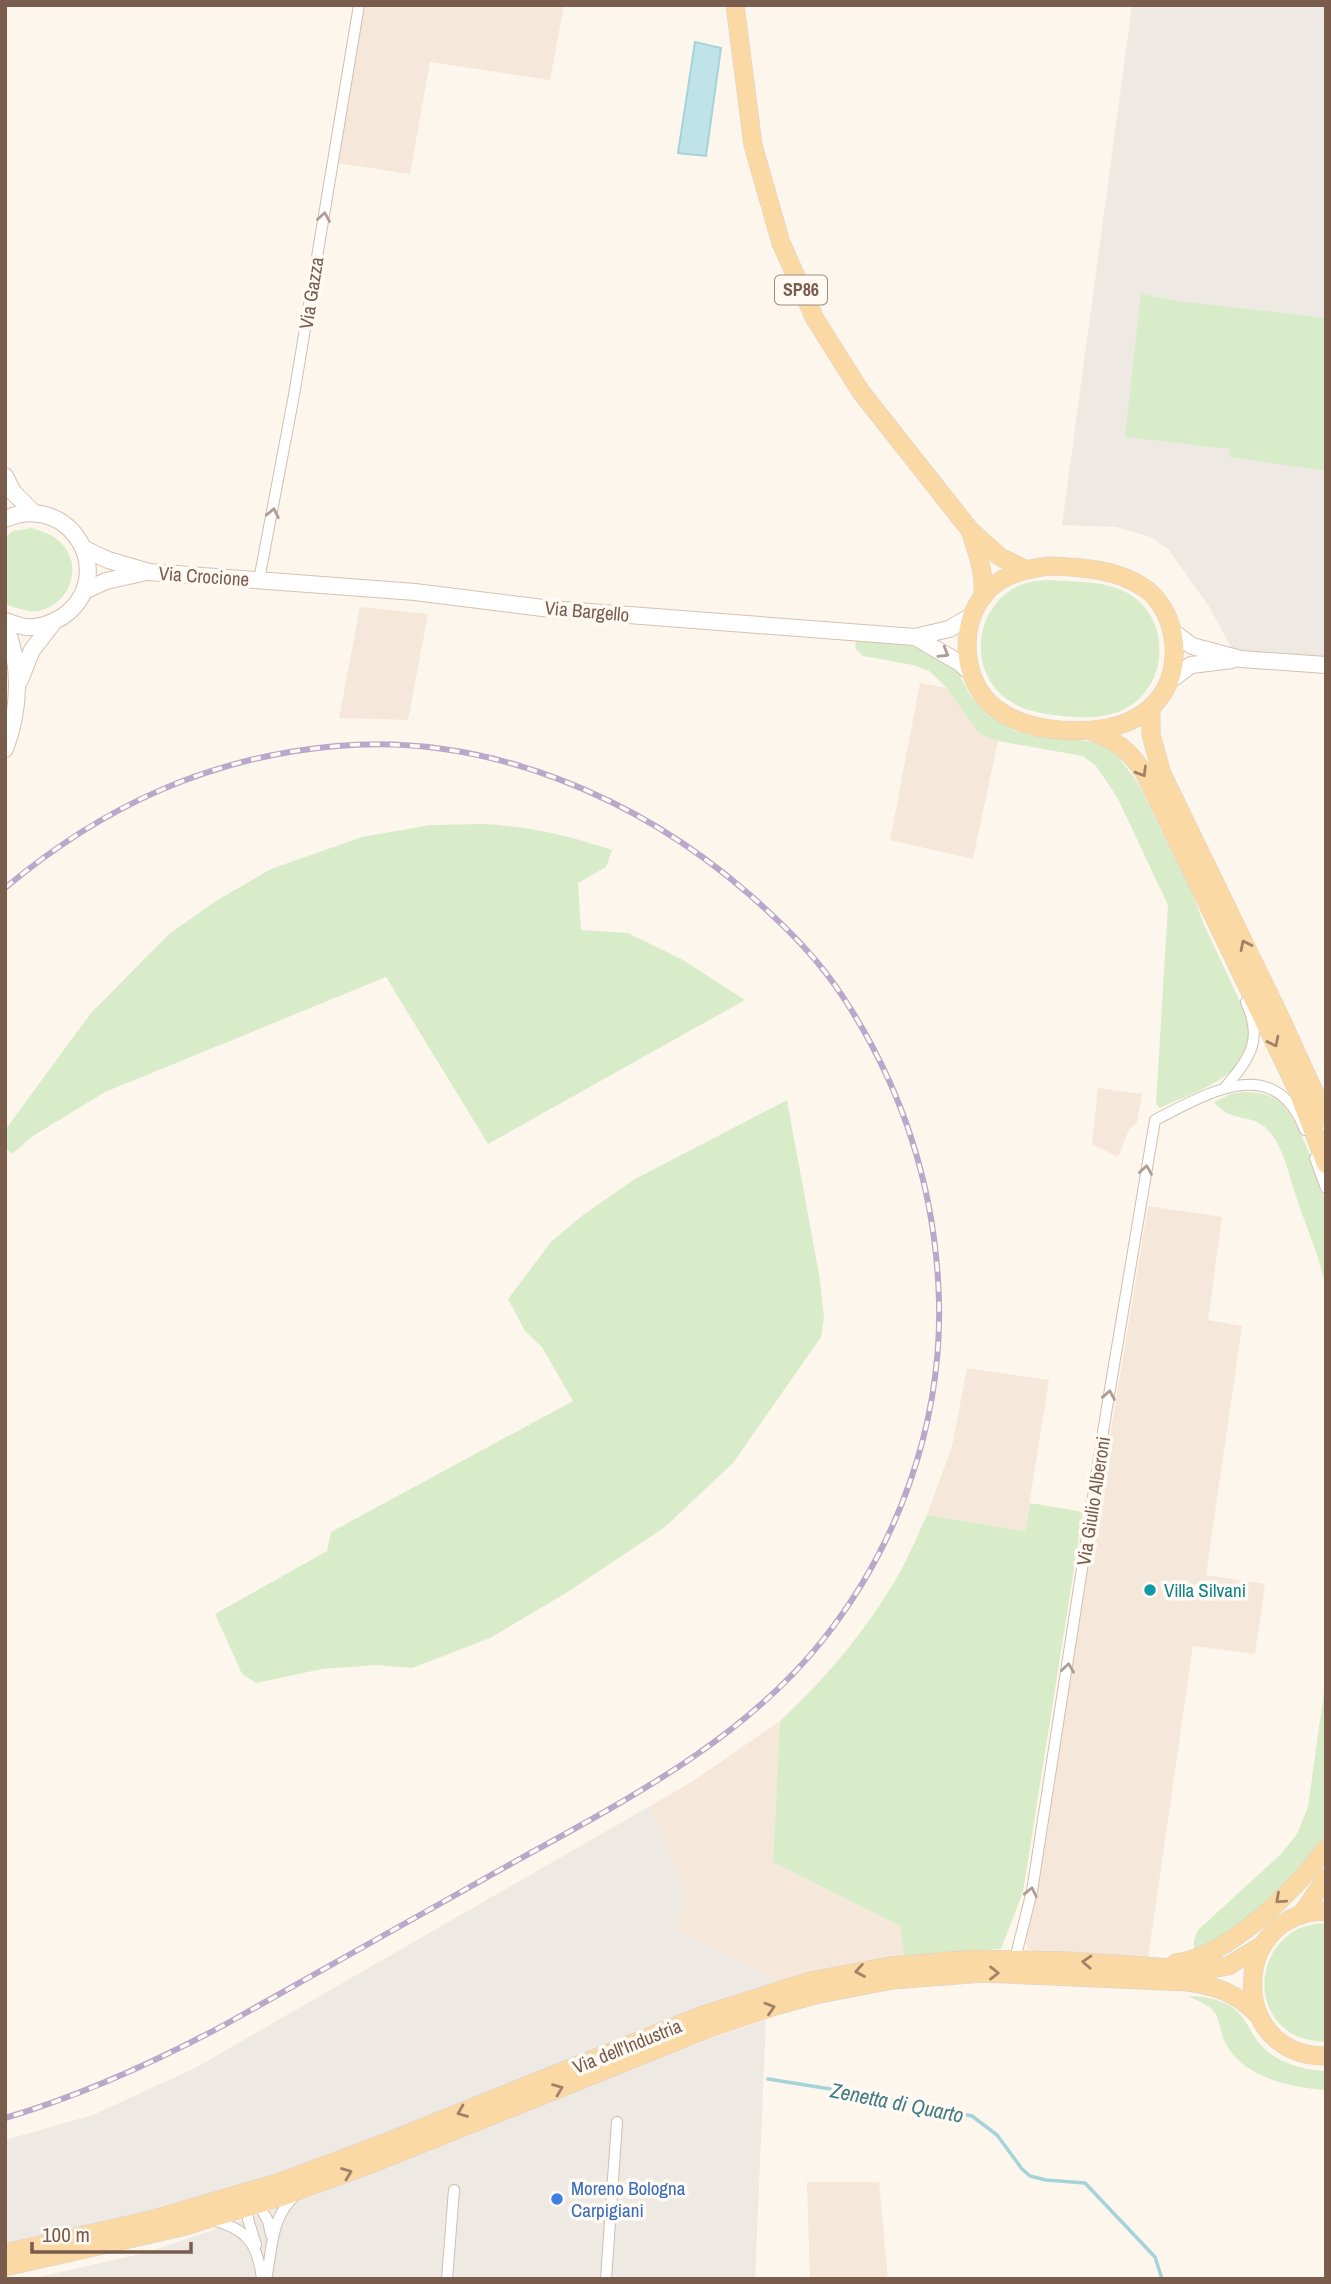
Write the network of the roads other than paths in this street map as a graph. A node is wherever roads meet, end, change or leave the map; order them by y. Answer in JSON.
{"nodes":[{"id":1,"x":359,"y":5,"type":"edge"},
{"id":2,"x":735,"y":5,"type":"edge"},
{"id":3,"x":5,"y":476,"type":"edge"},
{"id":4,"x":33,"y":512,"type":"junction"},
{"id":5,"x":5,"y":519,"type":"edge"},
{"id":6,"x":970,"y":530,"type":"junction"},
{"id":7,"x":85,"y":550,"type":"junction"},
{"id":8,"x":1025,"y":569,"type":"junction"},
{"id":9,"x":149,"y":572,"type":"junction"},
{"id":10,"x":259,"y":580,"type":"junction"},
{"id":11,"x":84,"y":591,"type":"junction"},
{"id":12,"x":983,"y":597,"type":"junction"},
{"id":13,"x":974,"y":615,"type":"junction"},
{"id":14,"x":5,"y":623,"type":"edge"},
{"id":15,"x":53,"y":623,"type":"junction"},
{"id":16,"x":1172,"y":632,"type":"junction"},
{"id":17,"x":915,"y":637,"type":"junction"},
{"id":18,"x":1241,"y":659,"type":"junction"},
{"id":19,"x":1326,"y":665,"type":"edge"},
{"id":20,"x":971,"y":673,"type":"junction"},
{"id":21,"x":1168,"y":682,"type":"junction"},
{"id":22,"x":18,"y":686,"type":"junction"},
{"id":23,"x":1151,"y":707,"type":"junction"},
{"id":24,"x":1090,"y":731,"type":"junction"},
{"id":25,"x":5,"y":749,"type":"edge"},
{"id":26,"x":1209,"y":906,"type":"junction"},
{"id":27,"x":1226,"y":1086,"type":"junction"},
{"id":28,"x":1326,"y":1118,"type":"edge"},
{"id":29,"x":1326,"y":1164,"type":"edge"},
{"id":30,"x":1326,"y":1188,"type":"edge"},
{"id":31,"x":1326,"y":1849,"type":"edge"},
{"id":32,"x":1326,"y":1878,"type":"edge"},
{"id":33,"x":1326,"y":1912,"type":"edge"},
{"id":34,"x":1301,"y":1915,"type":"junction"},
{"id":35,"x":1263,"y":1945,"type":"junction"},
{"id":36,"x":1015,"y":1959,"type":"junction"},
{"id":37,"x":1155,"y":1965,"type":"junction"},
{"id":38,"x":1258,"y":2015,"type":"junction"},
{"id":39,"x":1326,"y":2056,"type":"edge"},
{"id":40,"x":617,"y":2122,"type":"dead end"},
{"id":41,"x":303,"y":2190,"type":"junction"},
{"id":42,"x":454,"y":2190,"type":"dead end"},
{"id":43,"x":252,"y":2202,"type":"junction"},
{"id":44,"x":208,"y":2220,"type":"junction"},
{"id":45,"x":272,"y":2238,"type":"junction"},
{"id":46,"x":5,"y":2252,"type":"edge"},
{"id":47,"x":258,"y":2255,"type":"junction"},
{"id":48,"x":5,"y":2267,"type":"edge"},
{"id":49,"x":264,"y":2279,"type":"edge"},
{"id":50,"x":447,"y":2279,"type":"edge"},
{"id":51,"x":606,"y":2279,"type":"edge"}],
"edges":[{"from":10,"to":1,"type":"street","name":"Via Gazza","one_way":true},
{"from":2,"to":6,"type":"main road","number":"SP86"},
{"from":3,"to":4,"type":"main road"},
{"from":4,"to":5,"type":"main road"},
{"from":4,"to":7,"type":"main road"},
{"from":6,"to":8,"type":"main road","number":"SP86"},
{"from":6,"to":12,"type":"main road","number":"SP86"},
{"from":7,"to":9,"type":"main road","name":"Via Crocione"},
{"from":7,"to":11,"type":"main road"},
{"from":8,"to":12,"type":"main road"},
{"from":8,"to":16,"type":"main road"},
{"from":9,"to":10,"type":"main road","name":"Via Crocione"},
{"from":9,"to":11,"type":"main road","name":"Via Crocione"},
{"from":10,"to":17,"type":"main road","name":"Via Bargello"},
{"from":11,"to":15,"type":"main road"},
{"from":12,"to":13,"type":"main road"},
{"from":13,"to":17,"type":"main road","name":"Via Bargello"},
{"from":13,"to":20,"type":"main road"},
{"from":14,"to":15,"type":"main road"},
{"from":14,"to":22,"type":"main road"},
{"from":15,"to":22,"type":"main road"},
{"from":16,"to":18,"type":"main road"},
{"from":16,"to":21,"type":"main road"},
{"from":17,"to":20,"type":"main road","name":"Via Bargello","one_way":true},
{"from":18,"to":19,"type":"main road"},
{"from":18,"to":21,"type":"main road"},
{"from":20,"to":24,"type":"main road"},
{"from":21,"to":23,"type":"main road"},
{"from":22,"to":25,"type":"main road"},
{"from":23,"to":24,"type":"main road"},
{"from":28,"to":23,"type":"main road","one_way":true},
{"from":24,"to":26,"type":"main road","one_way":true},
{"from":26,"to":27,"type":"street"},
{"from":26,"to":29,"type":"main road","one_way":true},
{"from":27,"to":30,"type":"street"},
{"from":36,"to":27,"type":"street","name":"Via Giulio Alberoni","one_way":true},
{"from":31,"to":37,"type":"main road","one_way":true},
{"from":32,"to":34,"type":"main road"},
{"from":33,"to":34,"type":"main road"},
{"from":34,"to":35,"type":"main road"},
{"from":35,"to":37,"type":"main road","name":"Via dell'Industria"},
{"from":35,"to":38,"type":"main road"},
{"from":37,"to":36,"type":"main road","name":"Via dell'Industria","one_way":true},
{"from":36,"to":43,"type":"main road","name":"Via dell'Industria","one_way":true},
{"from":38,"to":39,"type":"main road","name":"Via dell'Industria"},
{"from":41,"to":38,"type":"main road","name":"Via dell'Industria","one_way":true},
{"from":40,"to":51,"type":"street"},
{"from":41,"to":43,"type":"main road","name":"Via dell'Industria"},
{"from":41,"to":45,"type":"street"},
{"from":42,"to":50,"type":"street"},
{"from":43,"to":44,"type":"main road","name":"Via dell'Industria"},
{"from":43,"to":45,"type":"street"},
{"from":43,"to":46,"type":"main road","name":"Via dell'Industria"},
{"from":43,"to":47,"type":"street"},
{"from":44,"to":47,"type":"street"},
{"from":44,"to":48,"type":"main road","name":"Via dell'Industria"},
{"from":45,"to":49,"type":"street"},
{"from":47,"to":49,"type":"street"}]}
